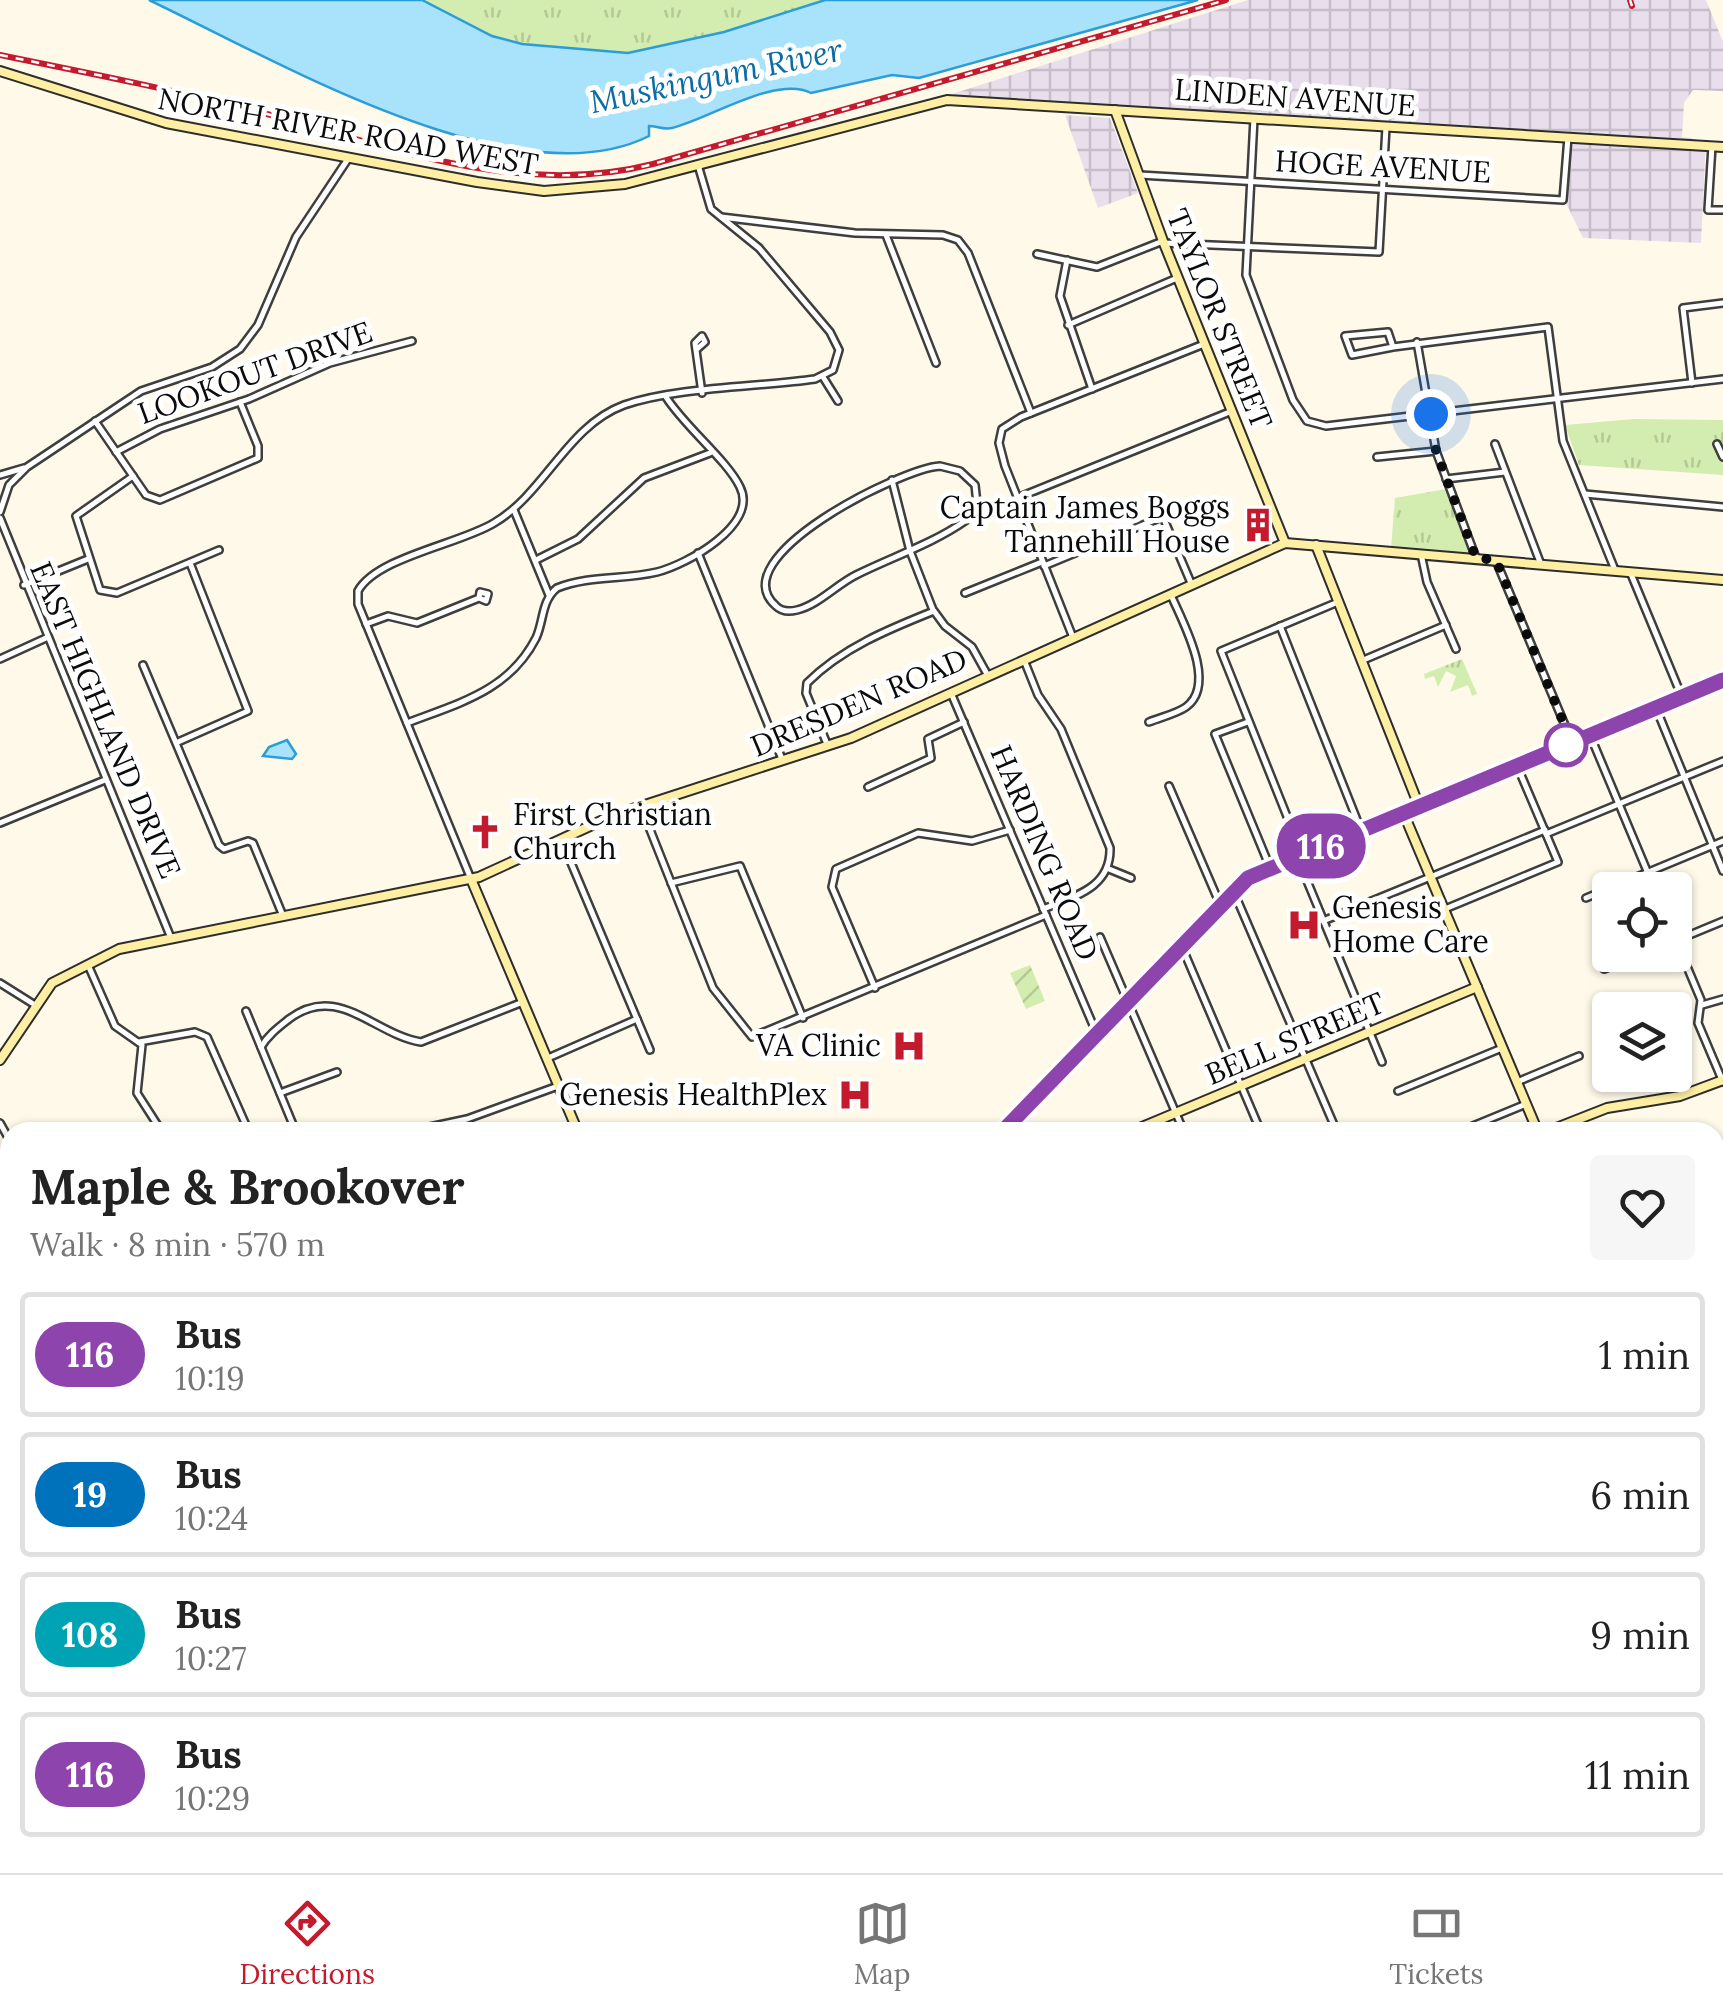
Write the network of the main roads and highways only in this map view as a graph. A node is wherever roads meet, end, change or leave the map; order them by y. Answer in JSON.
{"nodes":[{"id":1,"x":1722,"y":682,"type":"edge"},
{"id":2,"x":1012,"y":1122,"type":"edge"}],
"edges":[{"from":1,"to":2,"type":"main road"}]}
